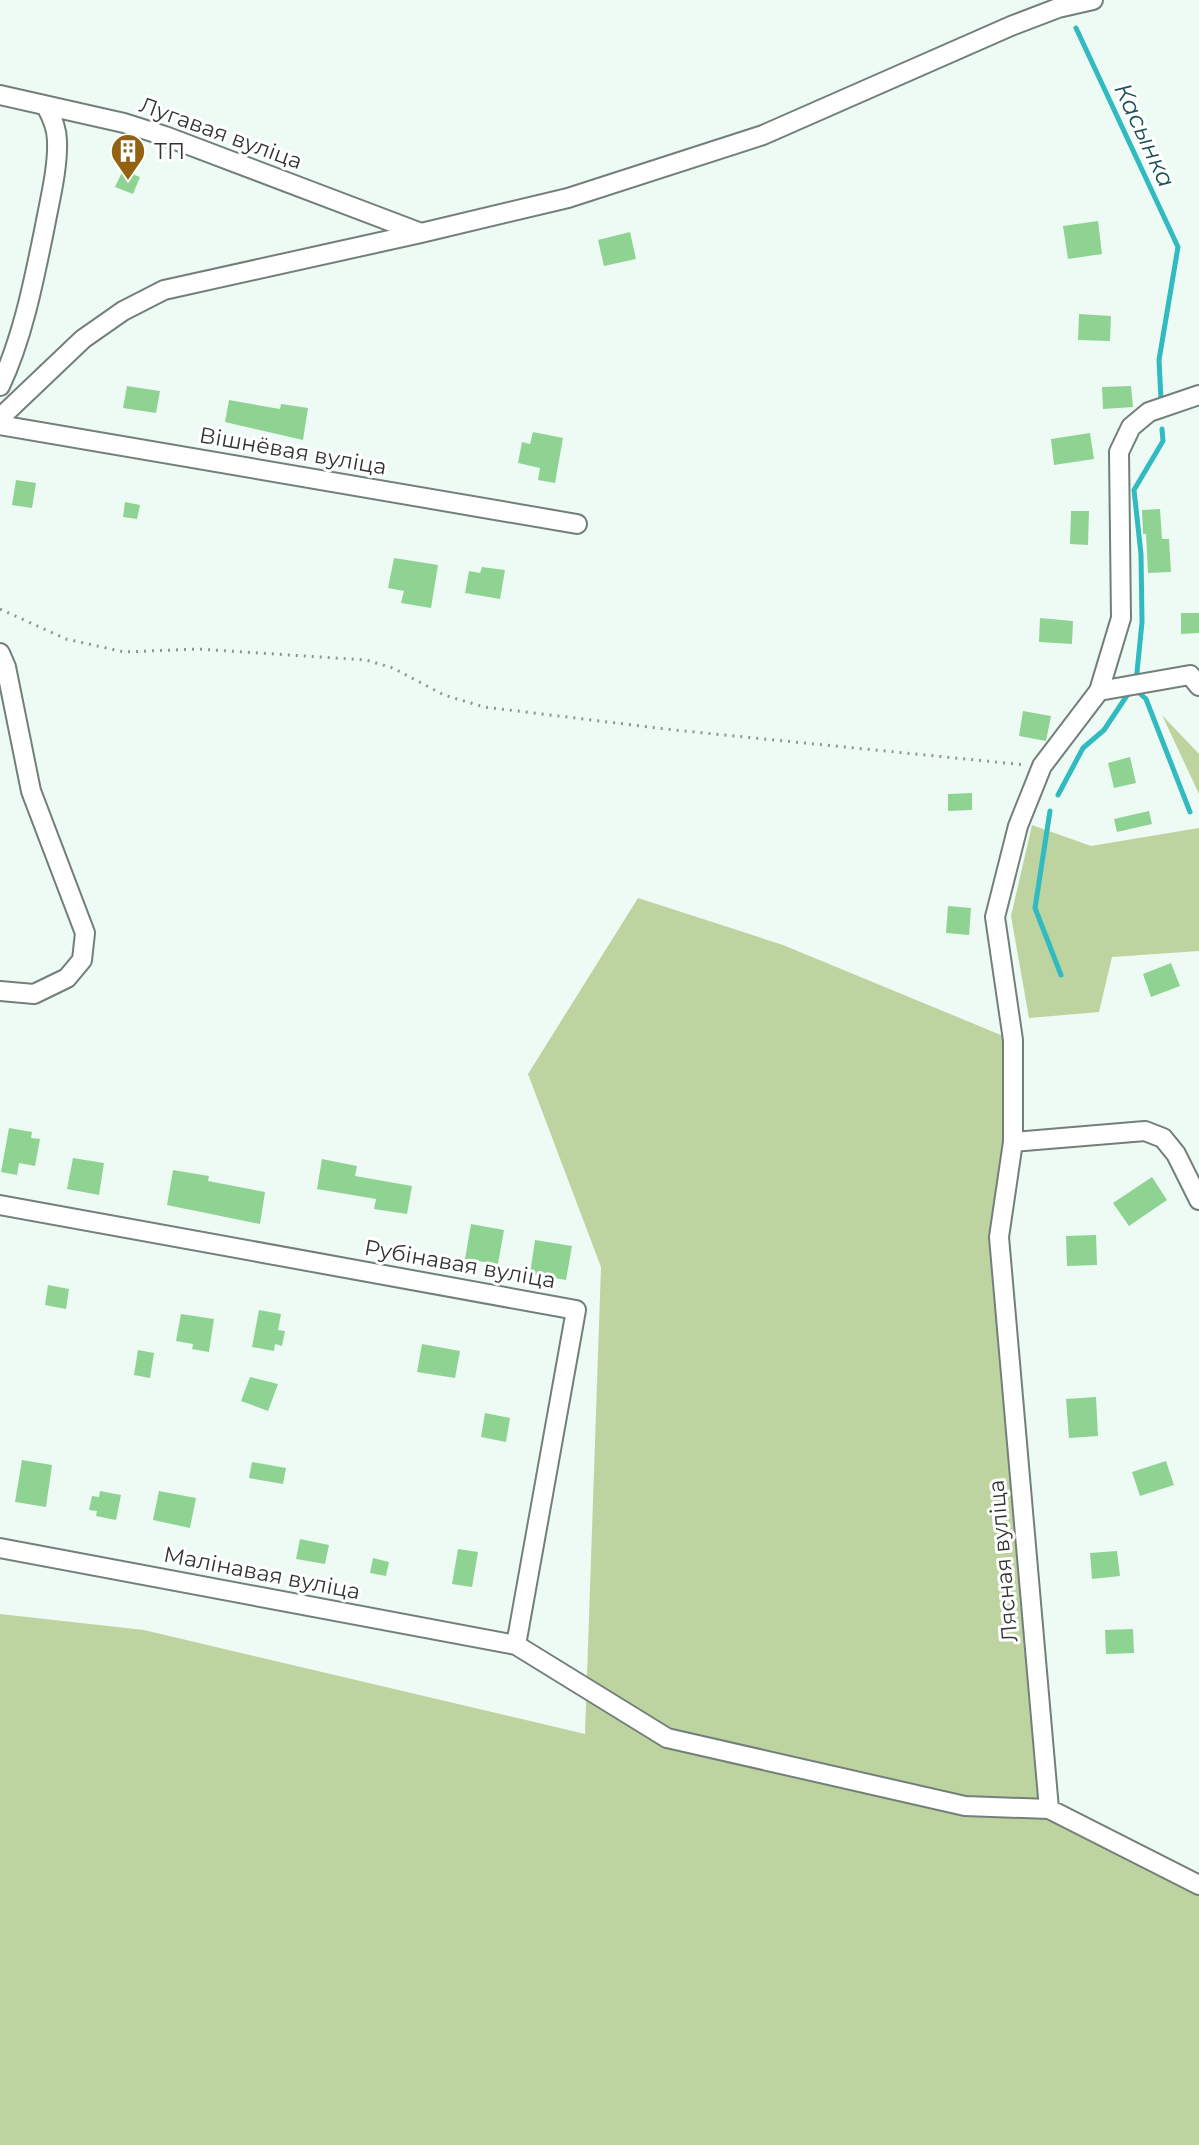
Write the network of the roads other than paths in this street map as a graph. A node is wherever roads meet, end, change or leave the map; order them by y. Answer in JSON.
{"nodes":[{"id":1,"x":1093,"y":0,"type":"edge"},
{"id":2,"x":0,"y":95,"type":"edge"},
{"id":3,"x":46,"y":106,"type":"junction"},
{"id":4,"x":421,"y":233,"type":"junction"},
{"id":5,"x":0,"y":386,"type":"edge"},
{"id":6,"x":1199,"y":395,"type":"edge"},
{"id":7,"x":0,"y":418,"type":"edge"},
{"id":8,"x":0,"y":425,"type":"edge"},
{"id":9,"x":577,"y":524,"type":"dead end"},
{"id":10,"x":0,"y":653,"type":"edge"},
{"id":11,"x":1199,"y":686,"type":"edge"},
{"id":12,"x":1099,"y":691,"type":"junction"},
{"id":13,"x":0,"y":991,"type":"edge"},
{"id":14,"x":1013,"y":1142,"type":"junction"},
{"id":15,"x":1199,"y":1200,"type":"edge"},
{"id":16,"x":0,"y":1205,"type":"edge"},
{"id":17,"x":0,"y":1548,"type":"edge"},
{"id":18,"x":516,"y":1645,"type":"junction"},
{"id":19,"x":1049,"y":1809,"type":"junction"},
{"id":20,"x":1199,"y":1885,"type":"edge"}],
"edges":[{"from":1,"to":4,"type":"street"},
{"from":2,"to":3,"type":"street","name":"Лугавая вуліца"},
{"from":3,"to":4,"type":"street","name":"Лугавая вуліца"},
{"from":3,"to":5,"type":"street"},
{"from":4,"to":7,"type":"street"},
{"from":6,"to":12,"type":"street"},
{"from":8,"to":9,"type":"street","name":"Вішнёвая вуліца"},
{"from":10,"to":13,"type":"street"},
{"from":11,"to":12,"type":"street"},
{"from":12,"to":14,"type":"street","name":"Лясная вуліца"},
{"from":14,"to":15,"type":"street"},
{"from":14,"to":19,"type":"street","name":"Лясная вуліца"},
{"from":16,"to":18,"type":"street","name":"Рубінавая вуліца"},
{"from":17,"to":18,"type":"street","name":"Малінавая вуліца"},
{"from":18,"to":19,"type":"street"},
{"from":19,"to":20,"type":"street"}]}
